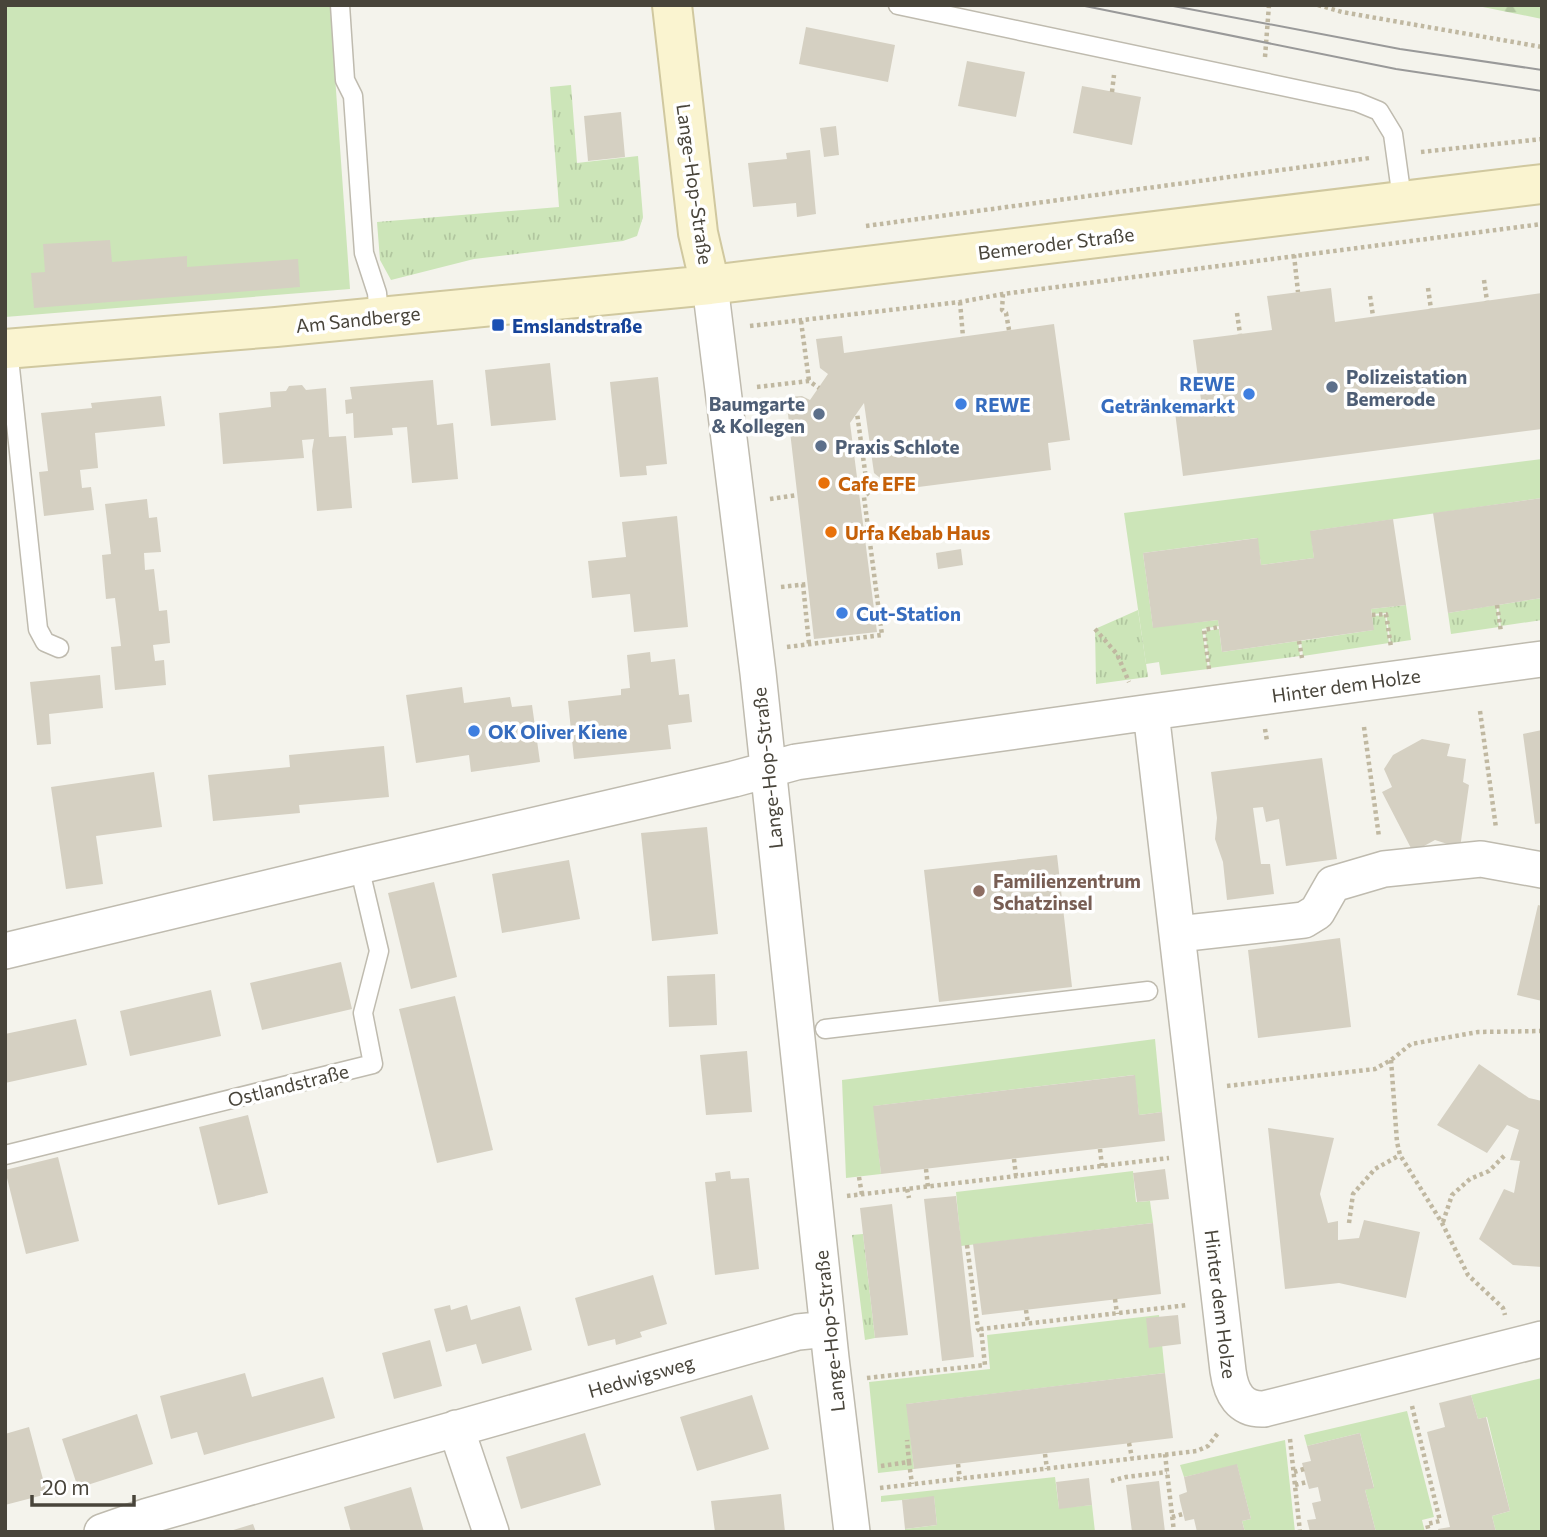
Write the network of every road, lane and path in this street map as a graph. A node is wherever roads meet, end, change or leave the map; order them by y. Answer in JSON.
{"nodes":[{"id":1,"x":340,"y":5,"type":"edge"},
{"id":2,"x":672,"y":5,"type":"edge"},
{"id":3,"x":898,"y":5,"type":"edge"},
{"id":4,"x":1318,"y":5,"type":"edge"},
{"id":5,"x":1268,"y":6,"type":"edge"},
{"id":6,"x":1542,"y":47,"type":"edge"},
{"id":7,"x":1261,"y":82,"type":"junction"},
{"id":8,"x":1542,"y":139,"type":"edge"},
{"id":9,"x":1395,"y":155,"type":"junction"},
{"id":10,"x":1542,"y":184,"type":"edge"},
{"id":11,"x":1402,"y":200,"type":"junction"},
{"id":12,"x":1542,"y":224,"type":"edge"},
{"id":13,"x":863,"y":227,"type":"dead end"},
{"id":14,"x":1294,"y":255,"type":"junction"},
{"id":15,"x":1484,"y":281,"type":"dead end"},
{"id":16,"x":710,"y":285,"type":"junction"},
{"id":17,"x":1428,"y":288,"type":"dead end"},
{"id":18,"x":1298,"y":292,"type":"dead end"},
{"id":19,"x":1003,"y":294,"type":"junction"},
{"id":20,"x":1370,"y":296,"type":"dead end"},
{"id":21,"x":1487,"y":301,"type":"dead end"},
{"id":22,"x":960,"y":302,"type":"junction"},
{"id":23,"x":1431,"y":309,"type":"dead end"},
{"id":24,"x":1237,"y":313,"type":"dead end"},
{"id":25,"x":1373,"y":316,"type":"dead end"},
{"id":26,"x":379,"y":317,"type":"junction"},
{"id":27,"x":801,"y":321,"type":"junction"},
{"id":28,"x":745,"y":327,"type":"dead end"},
{"id":29,"x":1009,"y":330,"type":"dead end"},
{"id":30,"x":1240,"y":334,"type":"dead end"},
{"id":31,"x":964,"y":337,"type":"dead end"},
{"id":32,"x":7,"y":349,"type":"edge"},
{"id":33,"x":809,"y":381,"type":"junction"},
{"id":34,"x":753,"y":388,"type":"dead end"},
{"id":35,"x":819,"y":388,"type":"dead end"},
{"id":36,"x":857,"y":413,"type":"dead end"},
{"id":37,"x":797,"y":495,"type":"dead end"},
{"id":38,"x":766,"y":499,"type":"dead end"},
{"id":39,"x":776,"y":587,"type":"dead end"},
{"id":40,"x":1497,"y":605,"type":"dead end"},
{"id":41,"x":1372,"y":615,"type":"dead end"},
{"id":42,"x":1219,"y":627,"type":"dead end"},
{"id":43,"x":1095,"y":629,"type":"dead end"},
{"id":44,"x":1501,"y":633,"type":"dead end"},
{"id":45,"x":1299,"y":641,"type":"dead end"},
{"id":46,"x":809,"y":644,"type":"junction"},
{"id":47,"x":783,"y":647,"type":"dead end"},
{"id":48,"x":59,"y":648,"type":"dead end"},
{"id":49,"x":1391,"y":649,"type":"dead end"},
{"id":50,"x":1301,"y":653,"type":"dead end"},
{"id":51,"x":1542,"y":659,"type":"edge"},
{"id":52,"x":1209,"y":667,"type":"dead end"},
{"id":53,"x":1141,"y":699,"type":"junction"},
{"id":54,"x":1480,"y":711,"type":"dead end"},
{"id":55,"x":1364,"y":727,"type":"dead end"},
{"id":56,"x":767,"y":769,"type":"junction"},
{"id":57,"x":1493,"y":811,"type":"dead end"},
{"id":58,"x":359,"y":866,"type":"junction"},
{"id":59,"x":1384,"y":869,"type":"junction"},
{"id":60,"x":1542,"y":870,"type":"edge"},
{"id":61,"x":1178,"y":934,"type":"junction"},
{"id":62,"x":5,"y":951,"type":"edge"},
{"id":63,"x":1148,"y":991,"type":"dead end"},
{"id":64,"x":825,"y":1029,"type":"dead end"},
{"id":65,"x":1542,"y":1031,"type":"edge"},
{"id":66,"x":1391,"y":1060,"type":"junction"},
{"id":67,"x":1238,"y":1085,"type":"dead end"},
{"id":68,"x":1100,"y":1149,"type":"dead end"},
{"id":69,"x":1506,"y":1154,"type":"dead end"},
{"id":70,"x":5,"y":1155,"type":"edge"},
{"id":71,"x":1400,"y":1155,"type":"junction"},
{"id":72,"x":1175,"y":1157,"type":"dead end"},
{"id":73,"x":1014,"y":1158,"type":"dead end"},
{"id":74,"x":1102,"y":1166,"type":"junction"},
{"id":75,"x":926,"y":1169,"type":"dead end"},
{"id":76,"x":1016,"y":1176,"type":"junction"},
{"id":77,"x":859,"y":1177,"type":"dead end"},
{"id":78,"x":928,"y":1187,"type":"junction"},
{"id":79,"x":907,"y":1189,"type":"junction"},
{"id":80,"x":862,"y":1195,"type":"junction"},
{"id":81,"x":849,"y":1196,"type":"dead end"},
{"id":82,"x":909,"y":1198,"type":"dead end"},
{"id":83,"x":1349,"y":1223,"type":"dead end"},
{"id":84,"x":1442,"y":1223,"type":"junction"},
{"id":85,"x":967,"y":1245,"type":"dead end"},
{"id":86,"x":1115,"y":1300,"type":"dead end"},
{"id":87,"x":1192,"y":1305,"type":"dead end"},
{"id":88,"x":1026,"y":1310,"type":"dead end"},
{"id":89,"x":1116,"y":1314,"type":"junction"},
{"id":90,"x":1028,"y":1324,"type":"junction"},
{"id":91,"x":828,"y":1329,"type":"junction"},
{"id":92,"x":982,"y":1333,"type":"junction"},
{"id":93,"x":1528,"y":1342,"type":"edge"},
{"id":94,"x":864,"y":1378,"type":"dead end"},
{"id":95,"x":1412,"y":1405,"type":"dead end"},
{"id":96,"x":456,"y":1428,"type":"junction"},
{"id":97,"x":1218,"y":1433,"type":"dead end"},
{"id":98,"x":1290,"y":1435,"type":"dead end"},
{"id":99,"x":906,"y":1440,"type":"dead end"},
{"id":100,"x":1129,"y":1443,"type":"dead end"},
{"id":101,"x":1430,"y":1446,"type":"dead end"},
{"id":102,"x":1422,"y":1448,"type":"junction"},
{"id":103,"x":1045,"y":1454,"type":"dead end"},
{"id":104,"x":1165,"y":1454,"type":"junction"},
{"id":105,"x":1132,"y":1458,"type":"junction"},
{"id":106,"x":909,"y":1462,"type":"junction"},
{"id":107,"x":958,"y":1464,"type":"dead end"},
{"id":108,"x":881,"y":1466,"type":"dead end"},
{"id":109,"x":1047,"y":1469,"type":"junction"},
{"id":110,"x":1304,"y":1469,"type":"dead end"},
{"id":111,"x":1167,"y":1472,"type":"junction"},
{"id":112,"x":1294,"y":1472,"type":"junction"},
{"id":113,"x":1437,"y":1475,"type":"dead end"},
{"id":114,"x":1429,"y":1477,"type":"junction"},
{"id":115,"x":960,"y":1479,"type":"junction"},
{"id":116,"x":1111,"y":1481,"type":"dead end"},
{"id":117,"x":1307,"y":1482,"type":"dead end"},
{"id":118,"x":912,"y":1484,"type":"junction"},
{"id":119,"x":1295,"y":1485,"type":"junction"},
{"id":120,"x":876,"y":1488,"type":"dead end"},
{"id":121,"x":1180,"y":1501,"type":"dead end"},
{"id":122,"x":1171,"y":1503,"type":"junction"},
{"id":123,"x":1445,"y":1508,"type":"dead end"},
{"id":124,"x":1437,"y":1510,"type":"junction"},
{"id":125,"x":1183,"y":1514,"type":"dead end"},
{"id":126,"x":1172,"y":1517,"type":"junction"},
{"id":127,"x":151,"y":1524,"type":"edge"},
{"id":128,"x":1309,"y":1526,"type":"dead end"},
{"id":129,"x":1300,"y":1530,"type":"edge"},
{"id":130,"x":102,"y":1532,"type":"edge"},
{"id":131,"x":491,"y":1532,"type":"edge"},
{"id":132,"x":852,"y":1532,"type":"edge"},
{"id":133,"x":1174,"y":1532,"type":"edge"},
{"id":134,"x":1429,"y":1532,"type":"edge"}],
"edges":[{"from":1,"to":26,"type":"lane"},
{"from":2,"to":16,"type":"main road","name":"Lange-Hop-Straße"},
{"from":3,"to":7,"type":"lane"},
{"from":4,"to":6,"type":"path"},
{"from":5,"to":7,"type":"path"},
{"from":7,"to":9,"type":"lane"},
{"from":8,"to":9,"type":"path"},
{"from":9,"to":11,"type":"lane"},
{"from":9,"to":13,"type":"path"},
{"from":10,"to":11,"type":"main road","name":"Bemeroder Straße"},
{"from":11,"to":16,"type":"main road","name":"Bemeroder Straße"},
{"from":12,"to":14,"type":"path"},
{"from":14,"to":18,"type":"path"},
{"from":14,"to":19,"type":"path"},
{"from":15,"to":21,"type":"path"},
{"from":16,"to":26,"type":"main road","name":"Am Sandberge"},
{"from":16,"to":56,"type":"street","name":"Lange-Hop-Straße"},
{"from":17,"to":23,"type":"path"},
{"from":19,"to":22,"type":"path"},
{"from":19,"to":29,"type":"path"},
{"from":20,"to":25,"type":"path"},
{"from":22,"to":27,"type":"path"},
{"from":22,"to":31,"type":"path"},
{"from":24,"to":30,"type":"path"},
{"from":26,"to":32,"type":"main road","name":"Am Sandberge"},
{"from":27,"to":28,"type":"path"},
{"from":27,"to":33,"type":"path"},
{"from":32,"to":48,"type":"lane"},
{"from":33,"to":34,"type":"path"},
{"from":33,"to":35,"type":"path"},
{"from":36,"to":46,"type":"path"},
{"from":37,"to":38,"type":"path"},
{"from":39,"to":46,"type":"path"},
{"from":40,"to":44,"type":"path"},
{"from":41,"to":49,"type":"path"},
{"from":42,"to":52,"type":"path"},
{"from":43,"to":53,"type":"path"},
{"from":45,"to":50,"type":"path"},
{"from":46,"to":47,"type":"path"},
{"from":51,"to":53,"type":"street","name":"Hinter dem Holze"},
{"from":53,"to":56,"type":"street","name":"Hinter dem Holze"},
{"from":53,"to":61,"type":"street","name":"Hinter dem Holze"},
{"from":54,"to":57,"type":"path"},
{"from":55,"to":59,"type":"path"},
{"from":56,"to":58,"type":"street"},
{"from":56,"to":91,"type":"street","name":"Lange-Hop-Straße"},
{"from":58,"to":62,"type":"street"},
{"from":58,"to":70,"type":"lane","name":"Ostlandstraße"},
{"from":59,"to":60,"type":"street"},
{"from":59,"to":61,"type":"street"},
{"from":61,"to":93,"type":"street","name":"Hinter dem Holze"},
{"from":63,"to":64,"type":"lane"},
{"from":65,"to":66,"type":"path"},
{"from":66,"to":67,"type":"path"},
{"from":66,"to":71,"type":"path"},
{"from":68,"to":74,"type":"path"},
{"from":69,"to":84,"type":"path"},
{"from":71,"to":83,"type":"path"},
{"from":71,"to":84,"type":"path"},
{"from":72,"to":74,"type":"path"},
{"from":73,"to":76,"type":"path"},
{"from":74,"to":76,"type":"path"},
{"from":75,"to":78,"type":"path"},
{"from":76,"to":78,"type":"path"},
{"from":77,"to":80,"type":"path"},
{"from":78,"to":79,"type":"path"},
{"from":79,"to":80,"type":"path"},
{"from":79,"to":82,"type":"path"},
{"from":80,"to":81,"type":"path"},
{"from":84,"to":93,"type":"path"},
{"from":85,"to":92,"type":"path"},
{"from":86,"to":89,"type":"path"},
{"from":87,"to":89,"type":"path"},
{"from":88,"to":90,"type":"path"},
{"from":89,"to":90,"type":"path"},
{"from":90,"to":92,"type":"path"},
{"from":91,"to":96,"type":"street","name":"Hedwigsweg"},
{"from":91,"to":132,"type":"street","name":"Lange-Hop-Straße"},
{"from":92,"to":94,"type":"path"},
{"from":95,"to":102,"type":"path"},
{"from":96,"to":127,"type":"street","name":"Hedwigsweg"},
{"from":96,"to":131,"type":"street"},
{"from":97,"to":104,"type":"path"},
{"from":98,"to":112,"type":"path"},
{"from":99,"to":106,"type":"path"},
{"from":100,"to":105,"type":"path"},
{"from":101,"to":102,"type":"path"},
{"from":102,"to":114,"type":"path"},
{"from":103,"to":109,"type":"path"},
{"from":104,"to":105,"type":"path"},
{"from":104,"to":111,"type":"path"},
{"from":105,"to":109,"type":"path"},
{"from":106,"to":108,"type":"path"},
{"from":106,"to":118,"type":"path"},
{"from":107,"to":115,"type":"path"},
{"from":109,"to":115,"type":"path"},
{"from":110,"to":112,"type":"path"},
{"from":111,"to":116,"type":"path"},
{"from":111,"to":122,"type":"path"},
{"from":112,"to":119,"type":"path"},
{"from":113,"to":114,"type":"path"},
{"from":114,"to":124,"type":"path"},
{"from":115,"to":118,"type":"path"},
{"from":117,"to":119,"type":"path"},
{"from":118,"to":120,"type":"path"},
{"from":119,"to":129,"type":"path"},
{"from":121,"to":122,"type":"path"},
{"from":122,"to":126,"type":"path"},
{"from":123,"to":124,"type":"path"},
{"from":124,"to":134,"type":"path"},
{"from":125,"to":126,"type":"path"},
{"from":126,"to":133,"type":"path"},
{"from":127,"to":130,"type":"street","name":"Hedwigsweg"},
{"from":128,"to":129,"type":"path"}]}
